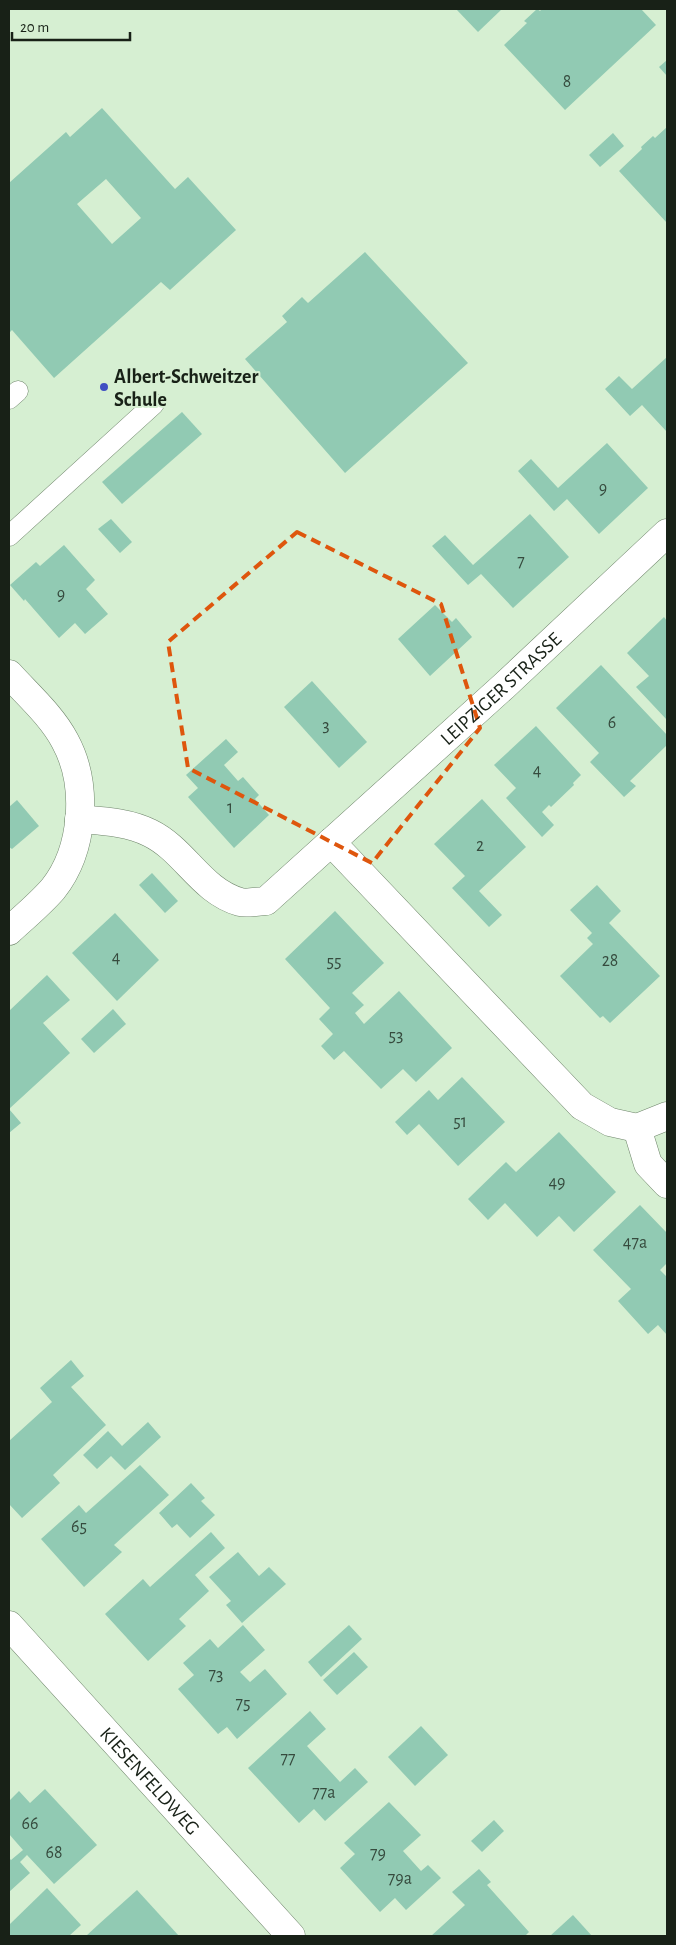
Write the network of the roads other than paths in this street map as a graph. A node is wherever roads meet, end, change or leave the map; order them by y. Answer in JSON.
{"nodes":[{"id":1,"x":154,"y":404,"type":"dead end"},
{"id":2,"x":667,"y":533,"type":"edge"},
{"id":3,"x":9,"y":536,"type":"edge"},
{"id":4,"x":9,"y":674,"type":"edge"},
{"id":5,"x":79,"y":818,"type":"junction"},
{"id":6,"x":331,"y":842,"type":"junction"},
{"id":7,"x":9,"y":931,"type":"edge"},
{"id":8,"x":667,"y":1116,"type":"edge"},
{"id":9,"x":637,"y":1128,"type":"junction"},
{"id":10,"x":667,"y":1184,"type":"edge"},
{"id":11,"x":9,"y":1625,"type":"edge"},
{"id":12,"x":291,"y":1936,"type":"edge"}],
"edges":[{"from":1,"to":3,"type":"lane"},
{"from":2,"to":6,"type":"street","name":"LEIPZIGER STRASSE"},
{"from":4,"to":5,"type":"street"},
{"from":5,"to":6,"type":"street","name":"LEIPZIGER STRASSE"},
{"from":5,"to":7,"type":"street"},
{"from":6,"to":9,"type":"street"},
{"from":8,"to":9,"type":"street"},
{"from":9,"to":10,"type":"street"},
{"from":11,"to":12,"type":"street","name":"KIESENFELDWEG"}]}
